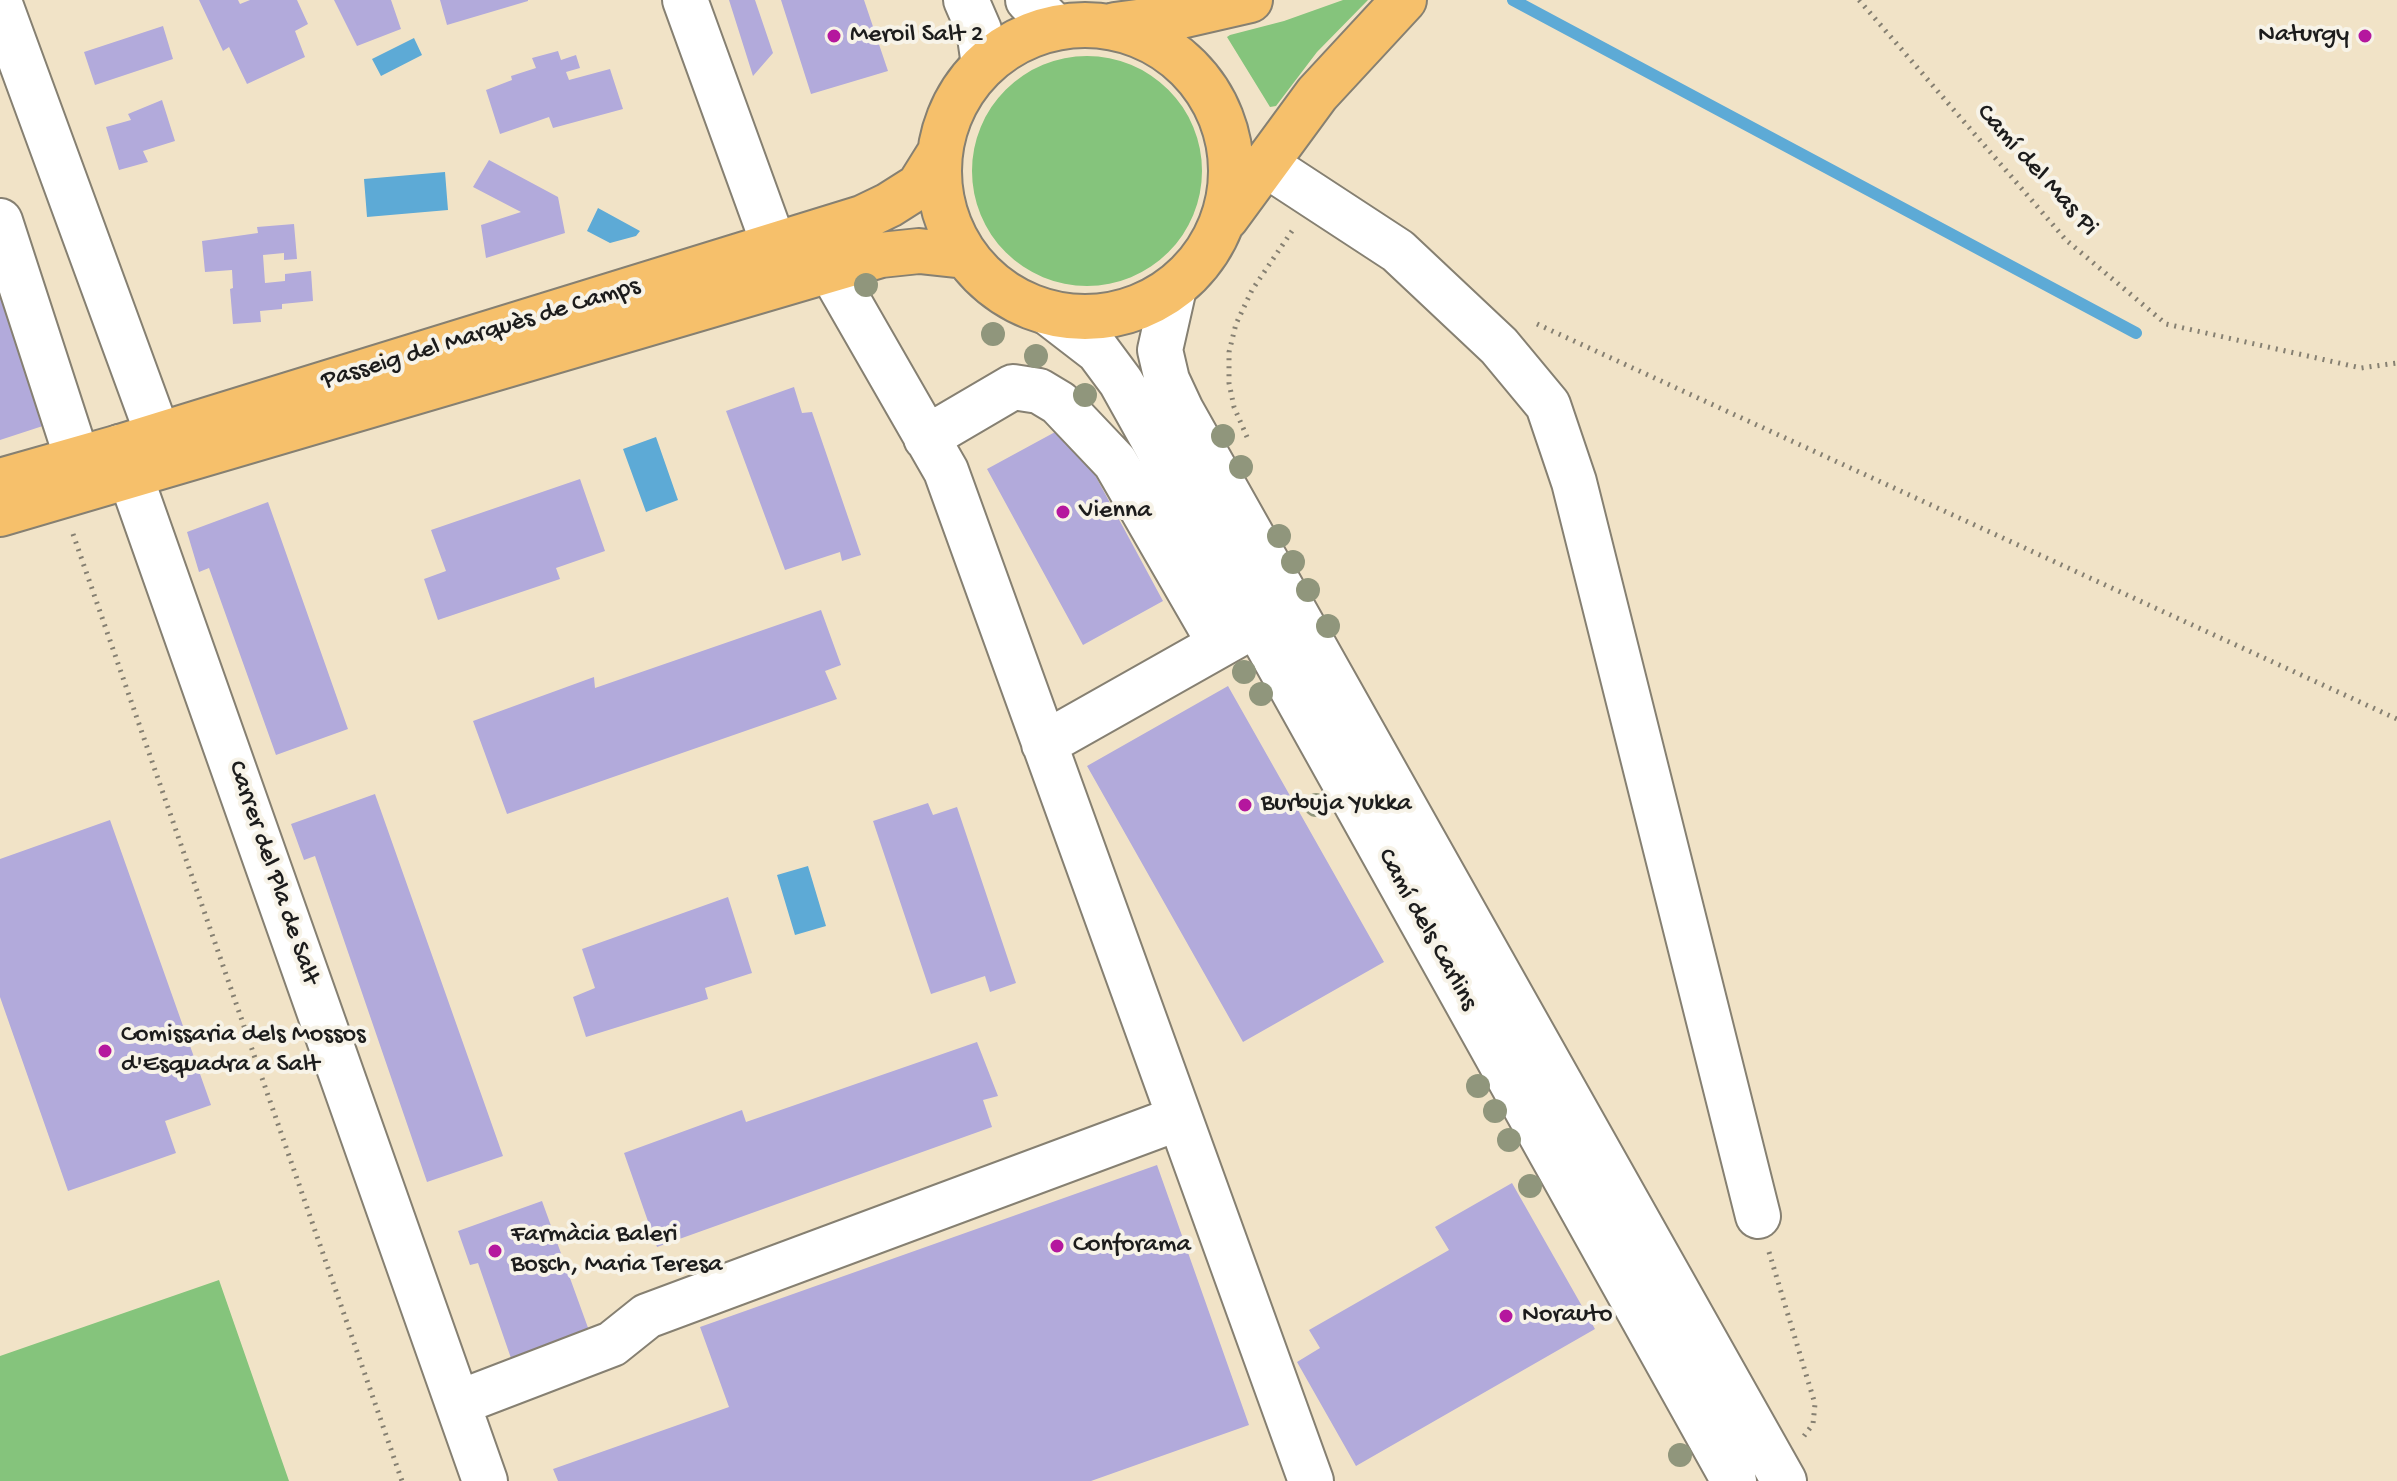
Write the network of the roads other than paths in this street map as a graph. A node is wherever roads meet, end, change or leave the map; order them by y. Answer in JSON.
{"nodes":[{"id":1,"x":685,"y":0,"type":"edge"},
{"id":2,"x":966,"y":0,"type":"edge"},
{"id":3,"x":1250,"y":0,"type":"edge"},
{"id":4,"x":1404,"y":0,"type":"edge"},
{"id":5,"x":0,"y":4,"type":"edge"},
{"id":6,"x":1041,"y":14,"type":"edge"},
{"id":7,"x":1109,"y":26,"type":"junction"},
{"id":8,"x":984,"y":65,"type":"junction"},
{"id":9,"x":939,"y":154,"type":"junction"},
{"id":10,"x":1265,"y":164,"type":"junction"},
{"id":11,"x":0,"y":221,"type":"edge"},
{"id":12,"x":1220,"y":226,"type":"junction"},
{"id":13,"x":774,"y":245,"type":"junction"},
{"id":14,"x":965,"y":256,"type":"junction"},
{"id":15,"x":830,"y":269,"type":"junction"},
{"id":16,"x":1174,"y":288,"type":"junction"},
{"id":17,"x":1050,"y":314,"type":"junction"},
{"id":18,"x":926,"y":438,"type":"junction"},
{"id":19,"x":136,"y":452,"type":"junction"},
{"id":20,"x":68,"y":477,"type":"junction"},
{"id":21,"x":0,"y":481,"type":"edge"},
{"id":22,"x":0,"y":514,"type":"edge"},
{"id":23,"x":1237,"y":634,"type":"junction"},
{"id":24,"x":1044,"y":744,"type":"junction"},
{"id":25,"x":1179,"y":1118,"type":"junction"},
{"id":26,"x":1758,"y":1216,"type":"road end"},
{"id":27,"x":458,"y":1403,"type":"junction"},
{"id":28,"x":485,"y":1481,"type":"edge"},
{"id":29,"x":1311,"y":1481,"type":"edge"},
{"id":30,"x":1734,"y":1481,"type":"edge"},
{"id":31,"x":1784,"y":1481,"type":"edge"}],
"edges":[{"from":1,"to":13,"type":"street"},
{"from":2,"to":8,"type":"street"},
{"from":3,"to":7,"type":"main road"},
{"from":4,"to":10,"type":"main road"},
{"from":5,"to":19,"type":"street","name":"Carrer del Pla de Salt"},
{"from":6,"to":7,"type":"main road"},
{"from":6,"to":8,"type":"main road"},
{"from":7,"to":12,"type":"main road"},
{"from":8,"to":9,"type":"main road"},
{"from":9,"to":13,"type":"main road","name":"Passeig del Marquès de Camps"},
{"from":9,"to":14,"type":"main road"},
{"from":10,"to":12,"type":"main road"},
{"from":10,"to":26,"type":"street"},
{"from":11,"to":20,"type":"street"},
{"from":12,"to":16,"type":"main road"},
{"from":13,"to":19,"type":"main road","name":"Passeig del Marquès de Camps"},
{"from":14,"to":15,"type":"main road","name":"Passeig del Marquès de Camps"},
{"from":14,"to":17,"type":"main road"},
{"from":15,"to":18,"type":"street"},
{"from":15,"to":19,"type":"main road","name":"Passeig del Marquès de Camps"},
{"from":16,"to":17,"type":"main road"},
{"from":16,"to":31,"type":"street","name":"Camí dels Carlins"},
{"from":17,"to":23,"type":"street","name":"Camí dels Carlins"},
{"from":18,"to":23,"type":"street"},
{"from":18,"to":24,"type":"street"},
{"from":19,"to":20,"type":"main road","name":"Passeig del Marquès de Camps"},
{"from":19,"to":27,"type":"street","name":"Carrer del Pla de Salt"},
{"from":20,"to":21,"type":"main road","name":"Passeig del Marquès de Camps"},
{"from":20,"to":22,"type":"main road","name":"Passeig del Marquès de Camps"},
{"from":23,"to":24,"type":"street"},
{"from":23,"to":30,"type":"street","name":"Camí dels Carlins"},
{"from":24,"to":25,"type":"street"},
{"from":25,"to":27,"type":"street"},
{"from":25,"to":29,"type":"street"},
{"from":27,"to":28,"type":"street","name":"Carrer del Pla de Salt"}]}
